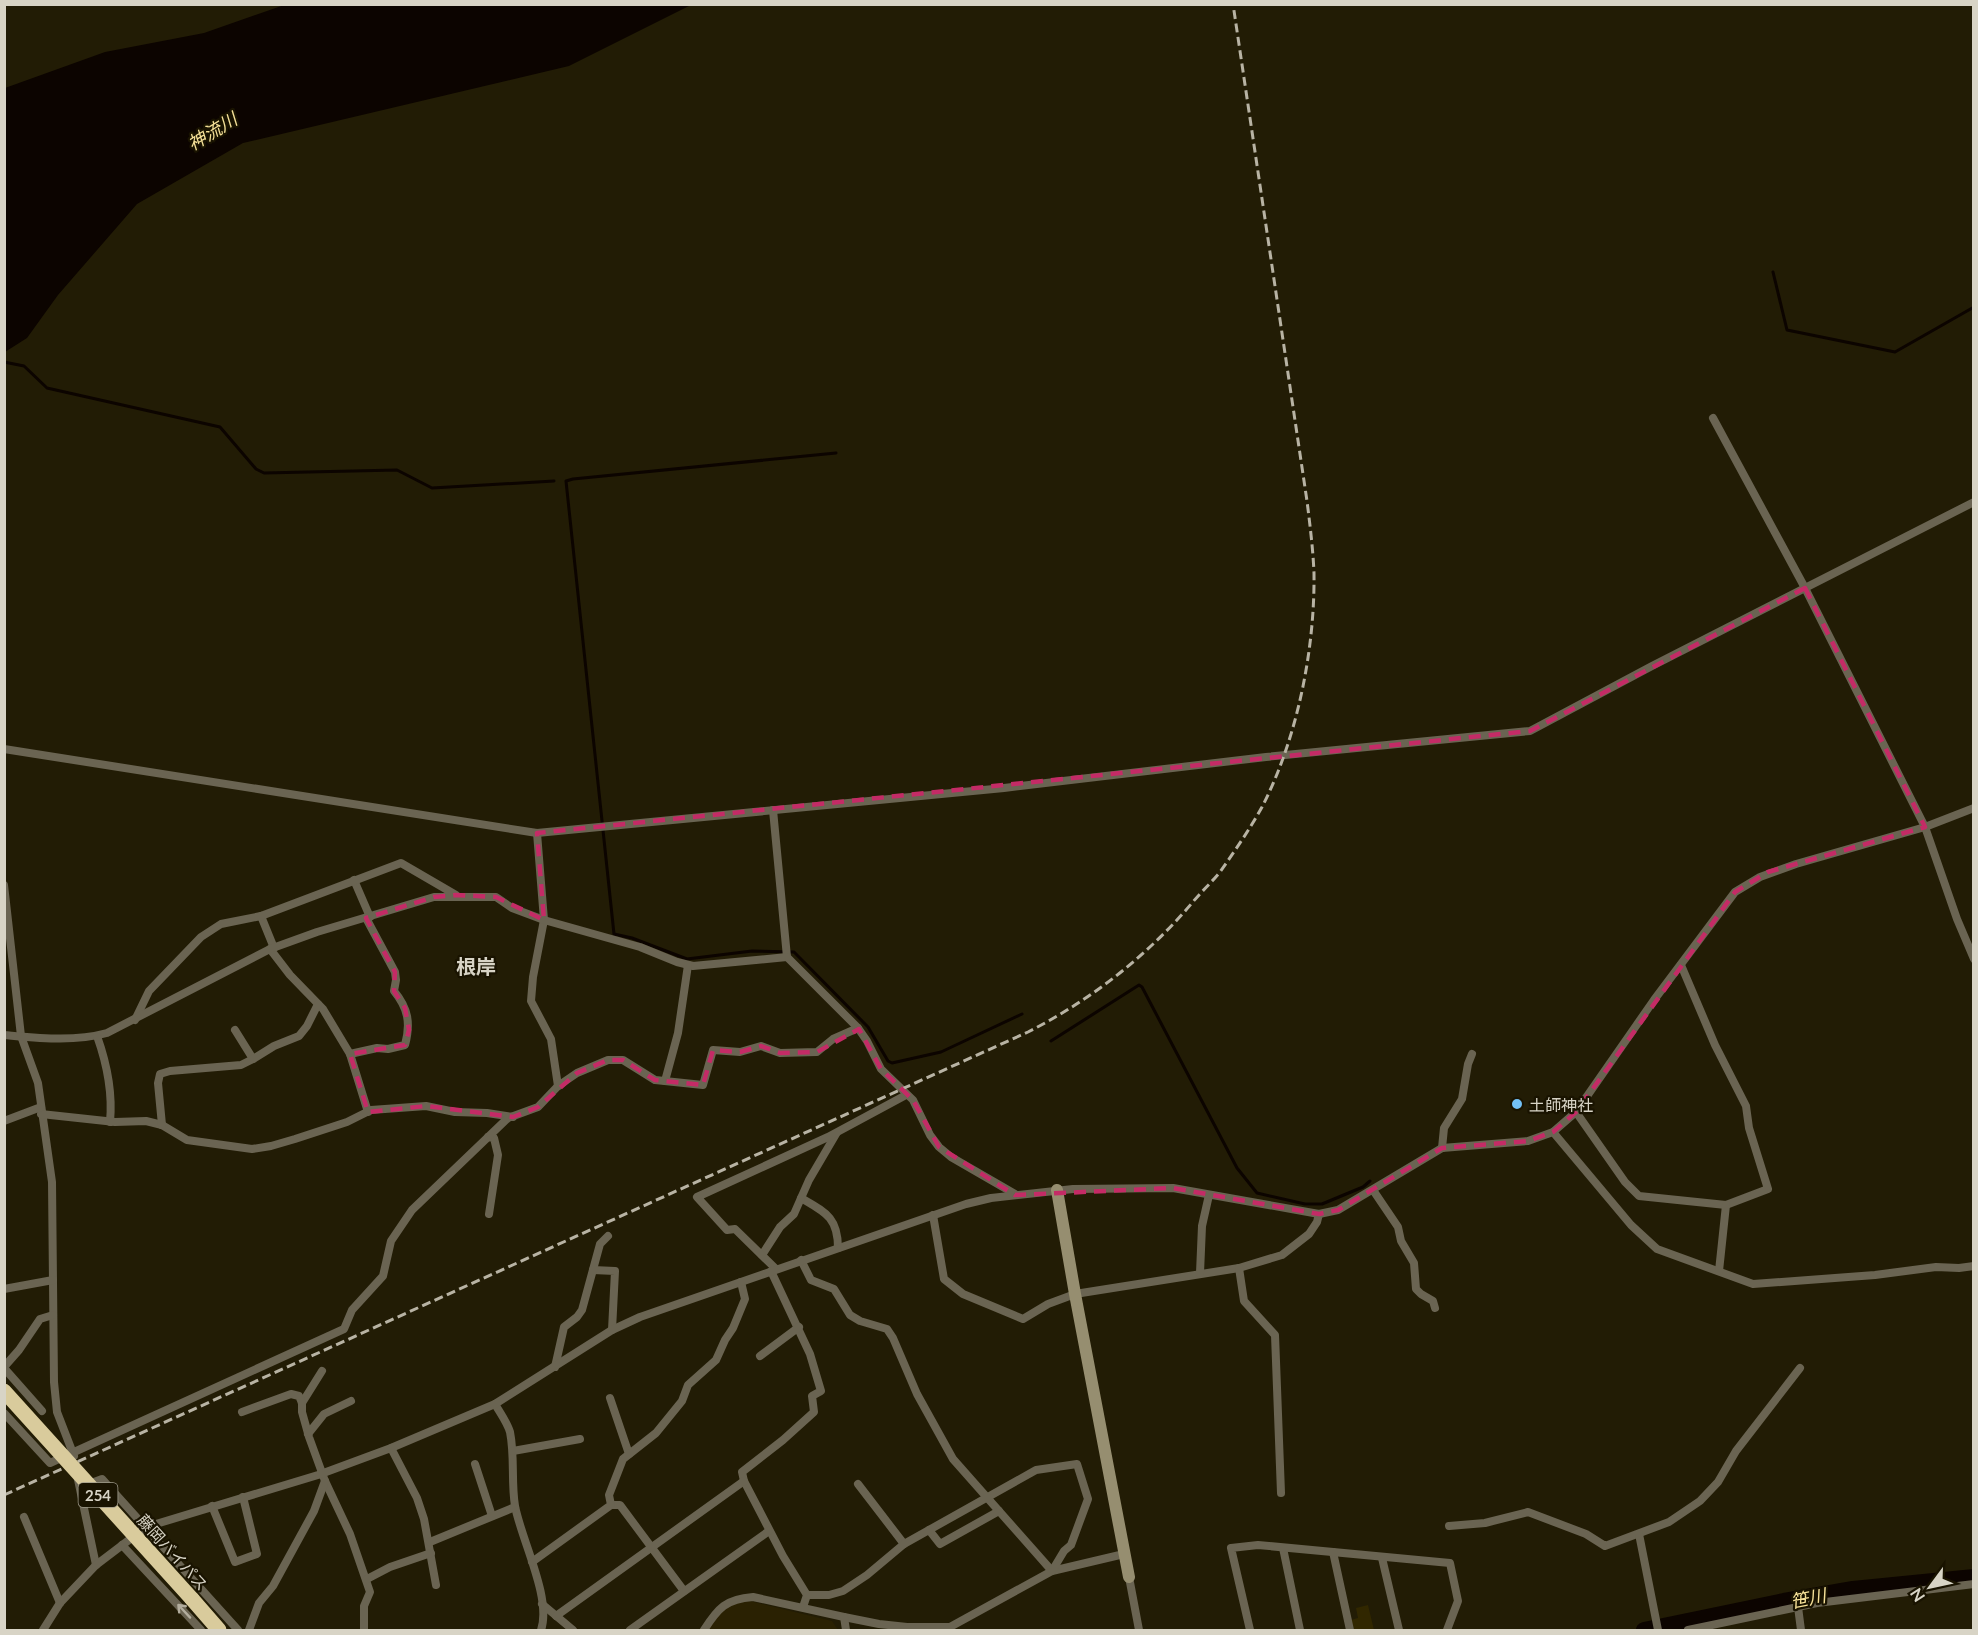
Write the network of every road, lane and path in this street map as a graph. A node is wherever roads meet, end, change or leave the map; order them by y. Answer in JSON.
{"nodes":[{"id":1,"x":1713,"y":418,"type":"dead end"},
{"id":2,"x":1974,"y":502,"type":"edge"},
{"id":3,"x":1804,"y":588,"type":"junction"},
{"id":4,"x":4,"y":749,"type":"edge"},
{"id":5,"x":1974,"y":808,"type":"edge"},
{"id":6,"x":773,"y":810,"type":"junction"},
{"id":7,"x":1925,"y":827,"type":"junction"},
{"id":8,"x":537,"y":833,"type":"junction"},
{"id":9,"x":354,"y":880,"type":"junction"},
{"id":10,"x":4,"y":885,"type":"edge"},
{"id":11,"x":456,"y":895,"type":"junction"},
{"id":12,"x":261,"y":916,"type":"junction"},
{"id":13,"x":368,"y":917,"type":"junction"},
{"id":14,"x":544,"y":920,"type":"junction"},
{"id":15,"x":272,"y":949,"type":"junction"},
{"id":16,"x":787,"y":957,"type":"junction"},
{"id":17,"x":1974,"y":959,"type":"edge"},
{"id":18,"x":688,"y":965,"type":"junction"},
{"id":19,"x":1681,"y":966,"type":"junction"},
{"id":20,"x":318,"y":1004,"type":"junction"},
{"id":21,"x":135,"y":1020,"type":"junction"},
{"id":22,"x":858,"y":1028,"type":"junction"},
{"id":23,"x":235,"y":1030,"type":"dead end"},
{"id":24,"x":4,"y":1035,"type":"edge"},
{"id":25,"x":97,"y":1035,"type":"junction"},
{"id":26,"x":21,"y":1036,"type":"junction"},
{"id":27,"x":350,"y":1054,"type":"junction"},
{"id":28,"x":1472,"y":1054,"type":"dead end"},
{"id":29,"x":253,"y":1059,"type":"junction"},
{"id":30,"x":666,"y":1081,"type":"junction"},
{"id":31,"x":558,"y":1086,"type":"junction"},
{"id":32,"x":906,"y":1095,"type":"junction"},
{"id":33,"x":41,"y":1110,"type":"junction"},
{"id":34,"x":368,"y":1112,"type":"junction"},
{"id":35,"x":1576,"y":1113,"type":"junction"},
{"id":36,"x":513,"y":1117,"type":"junction"},
{"id":37,"x":4,"y":1121,"type":"edge"},
{"id":38,"x":110,"y":1122,"type":"junction"},
{"id":39,"x":162,"y":1125,"type":"junction"},
{"id":40,"x":1553,"y":1132,"type":"junction"},
{"id":41,"x":836,"y":1134,"type":"junction"},
{"id":42,"x":488,"y":1137,"type":"junction"},
{"id":43,"x":1442,"y":1148,"type":"junction"},
{"id":44,"x":1057,"y":1190,"type":"junction"},
{"id":45,"x":1373,"y":1190,"type":"junction"},
{"id":46,"x":1015,"y":1195,"type":"junction"},
{"id":47,"x":1209,"y":1195,"type":"junction"},
{"id":48,"x":801,"y":1198,"type":"junction"},
{"id":49,"x":1726,"y":1205,"type":"junction"},
{"id":50,"x":489,"y":1214,"type":"dead end"},
{"id":51,"x":1319,"y":1214,"type":"junction"},
{"id":52,"x":933,"y":1215,"type":"junction"},
{"id":53,"x":608,"y":1236,"type":"dead end"},
{"id":54,"x":838,"y":1248,"type":"junction"},
{"id":55,"x":762,"y":1255,"type":"junction"},
{"id":56,"x":801,"y":1260,"type":"junction"},
{"id":57,"x":1974,"y":1266,"type":"edge"},
{"id":58,"x":1239,"y":1268,"type":"junction"},
{"id":59,"x":593,"y":1270,"type":"junction"},
{"id":60,"x":773,"y":1270,"type":"junction"},
{"id":61,"x":1719,"y":1271,"type":"junction"},
{"id":62,"x":1200,"y":1273,"type":"junction"},
{"id":63,"x":53,"y":1280,"type":"junction"},
{"id":64,"x":741,"y":1282,"type":"junction"},
{"id":65,"x":4,"y":1289,"type":"edge"},
{"id":66,"x":1074,"y":1294,"type":"junction"},
{"id":67,"x":1435,"y":1308,"type":"dead end"},
{"id":68,"x":53,"y":1315,"type":"junction"},
{"id":69,"x":799,"y":1327,"type":"junction"},
{"id":70,"x":612,"y":1330,"type":"junction"},
{"id":71,"x":760,"y":1356,"type":"dead end"},
{"id":72,"x":555,"y":1367,"type":"junction"},
{"id":73,"x":4,"y":1368,"type":"edge"},
{"id":74,"x":1800,"y":1368,"type":"dead end"},
{"id":75,"x":322,"y":1371,"type":"dead end"},
{"id":76,"x":4,"y":1391,"type":"edge"},
{"id":77,"x":610,"y":1398,"type":"dead end"},
{"id":78,"x":351,"y":1401,"type":"dead end"},
{"id":79,"x":302,"y":1403,"type":"junction"},
{"id":80,"x":495,"y":1404,"type":"junction"},
{"id":81,"x":42,"y":1411,"type":"junction"},
{"id":82,"x":57,"y":1412,"type":"junction"},
{"id":83,"x":242,"y":1412,"type":"dead end"},
{"id":84,"x":7,"y":1416,"type":"edge"},
{"id":85,"x":308,"y":1434,"type":"junction"},
{"id":86,"x":580,"y":1439,"type":"dead end"},
{"id":87,"x":391,"y":1448,"type":"junction"},
{"id":88,"x":73,"y":1451,"type":"junction"},
{"id":89,"x":513,"y":1451,"type":"junction"},
{"id":90,"x":628,"y":1454,"type":"junction"},
{"id":91,"x":475,"y":1464,"type":"dead end"},
{"id":92,"x":324,"y":1477,"type":"junction"},
{"id":93,"x":744,"y":1481,"type":"junction"},
{"id":94,"x":858,"y":1484,"type":"dead end"},
{"id":95,"x":80,"y":1488,"type":"junction"},
{"id":96,"x":1281,"y":1493,"type":"dead end"},
{"id":97,"x":243,"y":1497,"type":"junction"},
{"id":98,"x":987,"y":1497,"type":"junction"},
{"id":99,"x":611,"y":1505,"type":"junction"},
{"id":100,"x":212,"y":1506,"type":"junction"},
{"id":101,"x":515,"y":1507,"type":"junction"},
{"id":102,"x":999,"y":1511,"type":"junction"},
{"id":103,"x":492,"y":1516,"type":"junction"},
{"id":104,"x":24,"y":1517,"type":"dead end"},
{"id":105,"x":1449,"y":1526,"type":"dead end"},
{"id":106,"x":146,"y":1527,"type":"junction"},
{"id":107,"x":929,"y":1530,"type":"junction"},
{"id":108,"x":769,"y":1531,"type":"junction"},
{"id":109,"x":1639,"y":1534,"type":"junction"},
{"id":110,"x":430,"y":1542,"type":"junction"},
{"id":111,"x":904,"y":1544,"type":"junction"},
{"id":112,"x":122,"y":1545,"type":"junction"},
{"id":113,"x":652,"y":1548,"type":"junction"},
{"id":114,"x":1283,"y":1548,"type":"junction"},
{"id":115,"x":1333,"y":1552,"type":"junction"},
{"id":116,"x":431,"y":1553,"type":"junction"},
{"id":117,"x":1125,"y":1554,"type":"junction"},
{"id":118,"x":1382,"y":1557,"type":"junction"},
{"id":119,"x":532,"y":1562,"type":"junction"},
{"id":120,"x":96,"y":1565,"type":"junction"},
{"id":121,"x":1052,"y":1571,"type":"junction"},
{"id":122,"x":1129,"y":1577,"type":"joint"},
{"id":123,"x":367,"y":1580,"type":"junction"},
{"id":124,"x":1974,"y":1584,"type":"edge"},
{"id":125,"x":436,"y":1585,"type":"dead end"},
{"id":126,"x":684,"y":1591,"type":"junction"},
{"id":127,"x":807,"y":1595,"type":"junction"},
{"id":128,"x":60,"y":1603,"type":"junction"},
{"id":129,"x":542,"y":1604,"type":"junction"},
{"id":130,"x":1798,"y":1606,"type":"junction"},
{"id":131,"x":803,"y":1607,"type":"junction"},
{"id":132,"x":556,"y":1616,"type":"junction"},
{"id":133,"x":844,"y":1617,"type":"junction"},
{"id":134,"x":1657,"y":1627,"type":"edge"},
{"id":135,"x":950,"y":1629,"type":"edge"},
{"id":136,"x":43,"y":1630,"type":"edge"},
{"id":137,"x":201,"y":1630,"type":"edge"},
{"id":138,"x":219,"y":1630,"type":"edge"},
{"id":139,"x":238,"y":1630,"type":"edge"},
{"id":140,"x":249,"y":1630,"type":"edge"},
{"id":141,"x":364,"y":1630,"type":"edge"},
{"id":142,"x":541,"y":1630,"type":"edge"},
{"id":143,"x":573,"y":1630,"type":"edge"},
{"id":144,"x":630,"y":1630,"type":"edge"},
{"id":145,"x":704,"y":1630,"type":"edge"},
{"id":146,"x":846,"y":1630,"type":"edge"},
{"id":147,"x":1139,"y":1630,"type":"edge"},
{"id":148,"x":1250,"y":1630,"type":"edge"},
{"id":149,"x":1300,"y":1630,"type":"edge"},
{"id":150,"x":1350,"y":1630,"type":"edge"},
{"id":151,"x":1399,"y":1630,"type":"edge"},
{"id":152,"x":1447,"y":1630,"type":"edge"},
{"id":153,"x":1688,"y":1630,"type":"edge"},
{"id":154,"x":1801,"y":1630,"type":"edge"}],
"edges":[{"from":1,"to":3,"type":"street"},
{"from":2,"to":3,"type":"street"},
{"from":3,"to":6,"type":"street"},
{"from":3,"to":7,"type":"street"},
{"from":4,"to":8,"type":"street"},
{"from":5,"to":7,"type":"street"},
{"from":6,"to":8,"type":"street"},
{"from":6,"to":16,"type":"street"},
{"from":7,"to":17,"type":"street"},
{"from":7,"to":19,"type":"street"},
{"from":8,"to":14,"type":"street"},
{"from":9,"to":11,"type":"street"},
{"from":9,"to":12,"type":"street"},
{"from":9,"to":13,"type":"street"},
{"from":10,"to":26,"type":"street"},
{"from":11,"to":13,"type":"street"},
{"from":11,"to":14,"type":"street"},
{"from":12,"to":15,"type":"street"},
{"from":12,"to":21,"type":"street"},
{"from":13,"to":15,"type":"street"},
{"from":13,"to":27,"type":"street"},
{"from":14,"to":18,"type":"street"},
{"from":14,"to":31,"type":"street"},
{"from":15,"to":20,"type":"street"},
{"from":15,"to":21,"type":"street"},
{"from":16,"to":18,"type":"street"},
{"from":16,"to":22,"type":"street"},
{"from":18,"to":30,"type":"street"},
{"from":19,"to":35,"type":"street"},
{"from":19,"to":49,"type":"street"},
{"from":20,"to":27,"type":"street"},
{"from":20,"to":29,"type":"street"},
{"from":21,"to":25,"type":"street"},
{"from":22,"to":30,"type":"street"},
{"from":22,"to":32,"type":"street"},
{"from":23,"to":29,"type":"street"},
{"from":24,"to":26,"type":"street"},
{"from":25,"to":26,"type":"street"},
{"from":25,"to":38,"type":"street"},
{"from":26,"to":33,"type":"street"},
{"from":27,"to":34,"type":"street"},
{"from":28,"to":43,"type":"street"},
{"from":29,"to":39,"type":"street"},
{"from":30,"to":31,"type":"street"},
{"from":31,"to":36,"type":"street"},
{"from":32,"to":41,"type":"street"},
{"from":32,"to":46,"type":"street"},
{"from":33,"to":37,"type":"street"},
{"from":33,"to":38,"type":"street"},
{"from":33,"to":63,"type":"street"},
{"from":34,"to":36,"type":"street"},
{"from":34,"to":39,"type":"street"},
{"from":35,"to":40,"type":"street"},
{"from":35,"to":49,"type":"street"},
{"from":36,"to":42,"type":"street"},
{"from":38,"to":39,"type":"street"},
{"from":40,"to":43,"type":"street"},
{"from":40,"to":61,"type":"street"},
{"from":41,"to":48,"type":"street"},
{"from":41,"to":55,"type":"street"},
{"from":42,"to":50,"type":"street"},
{"from":42,"to":88,"type":"street"},
{"from":43,"to":45,"type":"street"},
{"from":44,"to":46,"type":"street"},
{"from":44,"to":47,"type":"street"},
{"from":44,"to":66,"type":"street"},
{"from":45,"to":51,"type":"street"},
{"from":45,"to":67,"type":"street"},
{"from":46,"to":52,"type":"street"},
{"from":47,"to":51,"type":"street"},
{"from":47,"to":62,"type":"street"},
{"from":48,"to":54,"type":"street"},
{"from":48,"to":55,"type":"street"},
{"from":49,"to":61,"type":"street"},
{"from":51,"to":58,"type":"street"},
{"from":52,"to":54,"type":"street"},
{"from":52,"to":66,"type":"street"},
{"from":53,"to":59,"type":"street"},
{"from":54,"to":56,"type":"street"},
{"from":55,"to":60,"type":"street"},
{"from":56,"to":60,"type":"street"},
{"from":56,"to":98,"type":"street"},
{"from":57,"to":61,"type":"street"},
{"from":58,"to":62,"type":"street"},
{"from":58,"to":96,"type":"street"},
{"from":59,"to":70,"type":"street"},
{"from":59,"to":72,"type":"street"},
{"from":60,"to":64,"type":"street"},
{"from":60,"to":69,"type":"street"},
{"from":62,"to":66,"type":"street"},
{"from":63,"to":65,"type":"street"},
{"from":63,"to":68,"type":"street"},
{"from":64,"to":70,"type":"street"},
{"from":64,"to":90,"type":"street"},
{"from":66,"to":117,"type":"street"},
{"from":68,"to":73,"type":"street"},
{"from":68,"to":82,"type":"street"},
{"from":69,"to":71,"type":"street"},
{"from":69,"to":93,"type":"street"},
{"from":70,"to":72,"type":"street"},
{"from":72,"to":80,"type":"street"},
{"from":73,"to":81,"type":"street"},
{"from":74,"to":109,"type":"street"},
{"from":75,"to":79,"type":"street"},
{"from":76,"to":138,"type":"highway","name":"藤岡バイパス","number":"254","bridge":true},
{"from":77,"to":90,"type":"street"},
{"from":78,"to":85,"type":"street"},
{"from":79,"to":83,"type":"street"},
{"from":79,"to":85,"type":"street"},
{"from":80,"to":87,"type":"street"},
{"from":80,"to":89,"type":"street"},
{"from":81,"to":82,"type":"street"},
{"from":81,"to":84,"type":"street"},
{"from":82,"to":88,"type":"street"},
{"from":84,"to":88,"type":"street"},
{"from":85,"to":92,"type":"street"},
{"from":86,"to":89,"type":"street"},
{"from":87,"to":92,"type":"street"},
{"from":87,"to":110,"type":"street"},
{"from":88,"to":95,"type":"street"},
{"from":89,"to":101,"type":"street"},
{"from":90,"to":99,"type":"street"},
{"from":91,"to":103,"type":"street"},
{"from":92,"to":97,"type":"street"},
{"from":92,"to":123,"type":"street"},
{"from":92,"to":140,"type":"street"},
{"from":93,"to":108,"type":"street"},
{"from":93,"to":113,"type":"street"},
{"from":94,"to":111,"type":"street"},
{"from":95,"to":106,"type":"street"},
{"from":95,"to":120,"type":"street"},
{"from":97,"to":100,"type":"street"},
{"from":97,"to":100,"type":"street"},
{"from":98,"to":102,"type":"street"},
{"from":98,"to":107,"type":"street"},
{"from":98,"to":121,"type":"street"},
{"from":99,"to":113,"type":"street"},
{"from":99,"to":119,"type":"street"},
{"from":100,"to":106,"type":"street"},
{"from":101,"to":103,"type":"street"},
{"from":101,"to":119,"type":"street"},
{"from":102,"to":107,"type":"street"},
{"from":102,"to":121,"type":"street"},
{"from":103,"to":110,"type":"street"},
{"from":104,"to":128,"type":"street"},
{"from":105,"to":109,"type":"street"},
{"from":106,"to":112,"type":"street"},
{"from":106,"to":139,"type":"street"},
{"from":107,"to":111,"type":"street"},
{"from":108,"to":126,"type":"street"},
{"from":108,"to":127,"type":"street"},
{"from":109,"to":134,"type":"street"},
{"from":110,"to":116,"type":"street"},
{"from":111,"to":127,"type":"street"},
{"from":112,"to":120,"type":"street"},
{"from":137,"to":112,"type":"street","one_way":true},
{"from":113,"to":126,"type":"street"},
{"from":113,"to":132,"type":"street"},
{"from":114,"to":115,"type":"street"},
{"from":114,"to":148,"type":"street"},
{"from":114,"to":149,"type":"street"},
{"from":115,"to":118,"type":"street"},
{"from":115,"to":150,"type":"street"},
{"from":116,"to":123,"type":"street"},
{"from":116,"to":125,"type":"street"},
{"from":117,"to":121,"type":"street"},
{"from":117,"to":122,"type":"street"},
{"from":118,"to":151,"type":"street"},
{"from":118,"to":152,"type":"street"},
{"from":119,"to":129,"type":"street"},
{"from":120,"to":128,"type":"street"},
{"from":121,"to":135,"type":"street"},
{"from":122,"to":147,"type":"street"},
{"from":123,"to":141,"type":"street"},
{"from":124,"to":130,"type":"street"},
{"from":126,"to":144,"type":"street"},
{"from":127,"to":131,"type":"street"},
{"from":128,"to":136,"type":"street"},
{"from":129,"to":132,"type":"street"},
{"from":129,"to":142,"type":"street"},
{"from":130,"to":153,"type":"street"},
{"from":130,"to":154,"type":"street"},
{"from":131,"to":133,"type":"street"},
{"from":131,"to":145,"type":"street"},
{"from":132,"to":143,"type":"street"},
{"from":133,"to":135,"type":"street"},
{"from":133,"to":146,"type":"street"}]}
